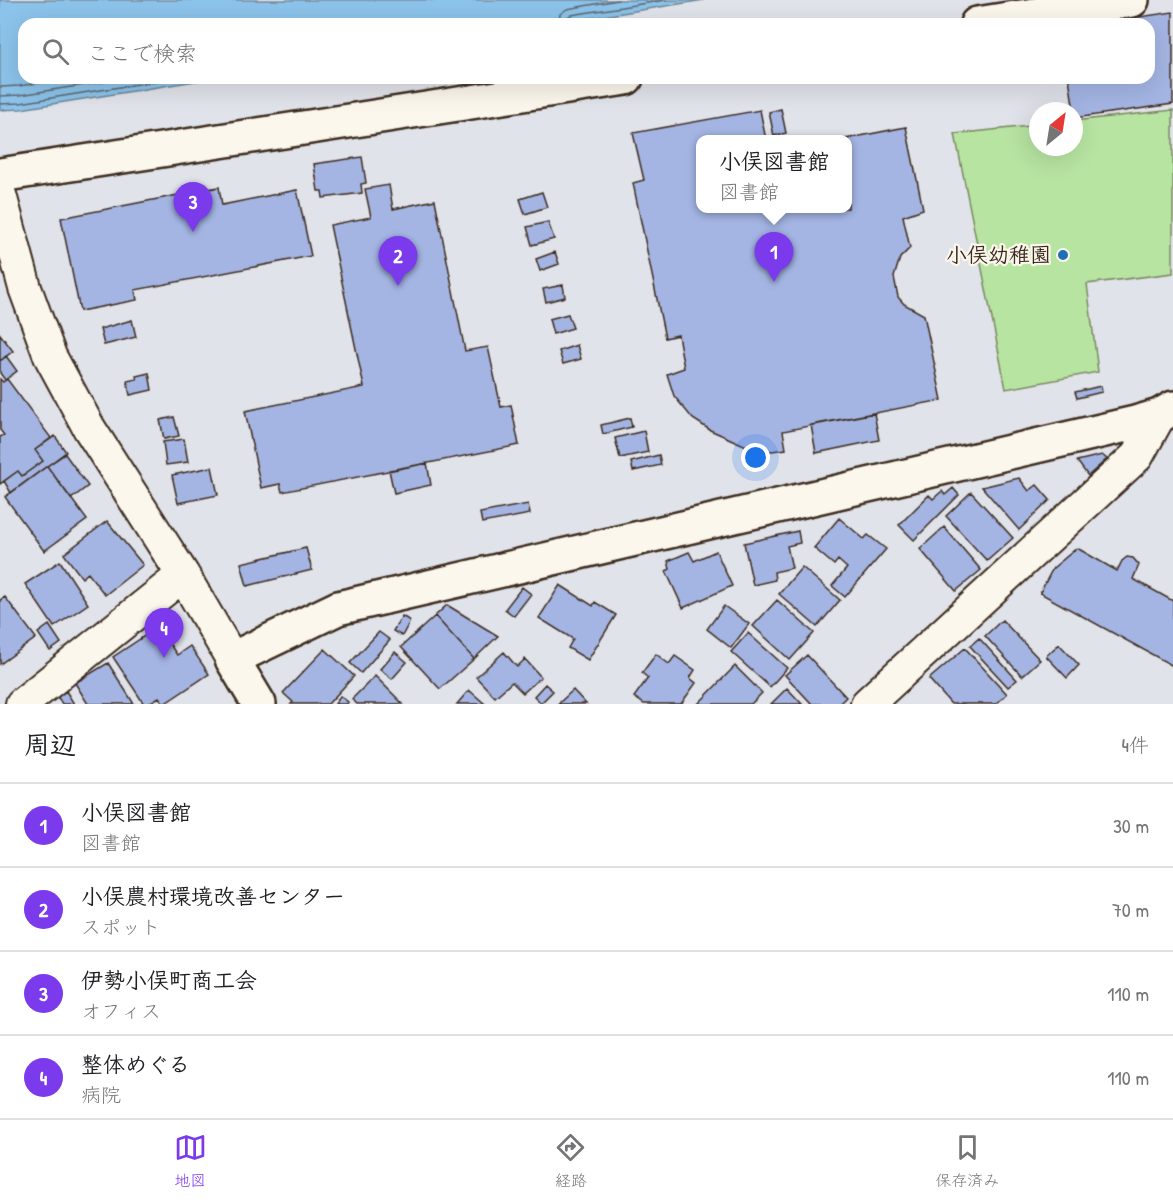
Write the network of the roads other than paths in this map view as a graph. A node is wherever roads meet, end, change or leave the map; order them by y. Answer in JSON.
{"nodes":[{"id":1,"x":1132,"y":0,"type":"edge"},
{"id":2,"x":1016,"y":18,"type":"edge"},
{"id":3,"x":587,"y":84,"type":"edge"},
{"id":4,"x":0,"y":175,"type":"edge"},
{"id":5,"x":0,"y":195,"type":"edge"},
{"id":6,"x":5,"y":234,"type":"edge"},
{"id":7,"x":1166,"y":412,"type":"edge"},
{"id":8,"x":183,"y":575,"type":"junction"},
{"id":9,"x":232,"y":659,"type":"junction"},
{"id":10,"x":22,"y":704,"type":"edge"},
{"id":11,"x":259,"y":704,"type":"edge"},
{"id":12,"x":867,"y":704,"type":"edge"}],
"edges":[{"from":1,"to":2,"type":"street"},
{"from":3,"to":4,"type":"street"},
{"from":5,"to":6,"type":"street"},
{"from":6,"to":8,"type":"street"},
{"from":7,"to":9,"type":"street"},
{"from":7,"to":12,"type":"street"},
{"from":8,"to":9,"type":"street"},
{"from":8,"to":10,"type":"street"},
{"from":9,"to":11,"type":"street"}]}
